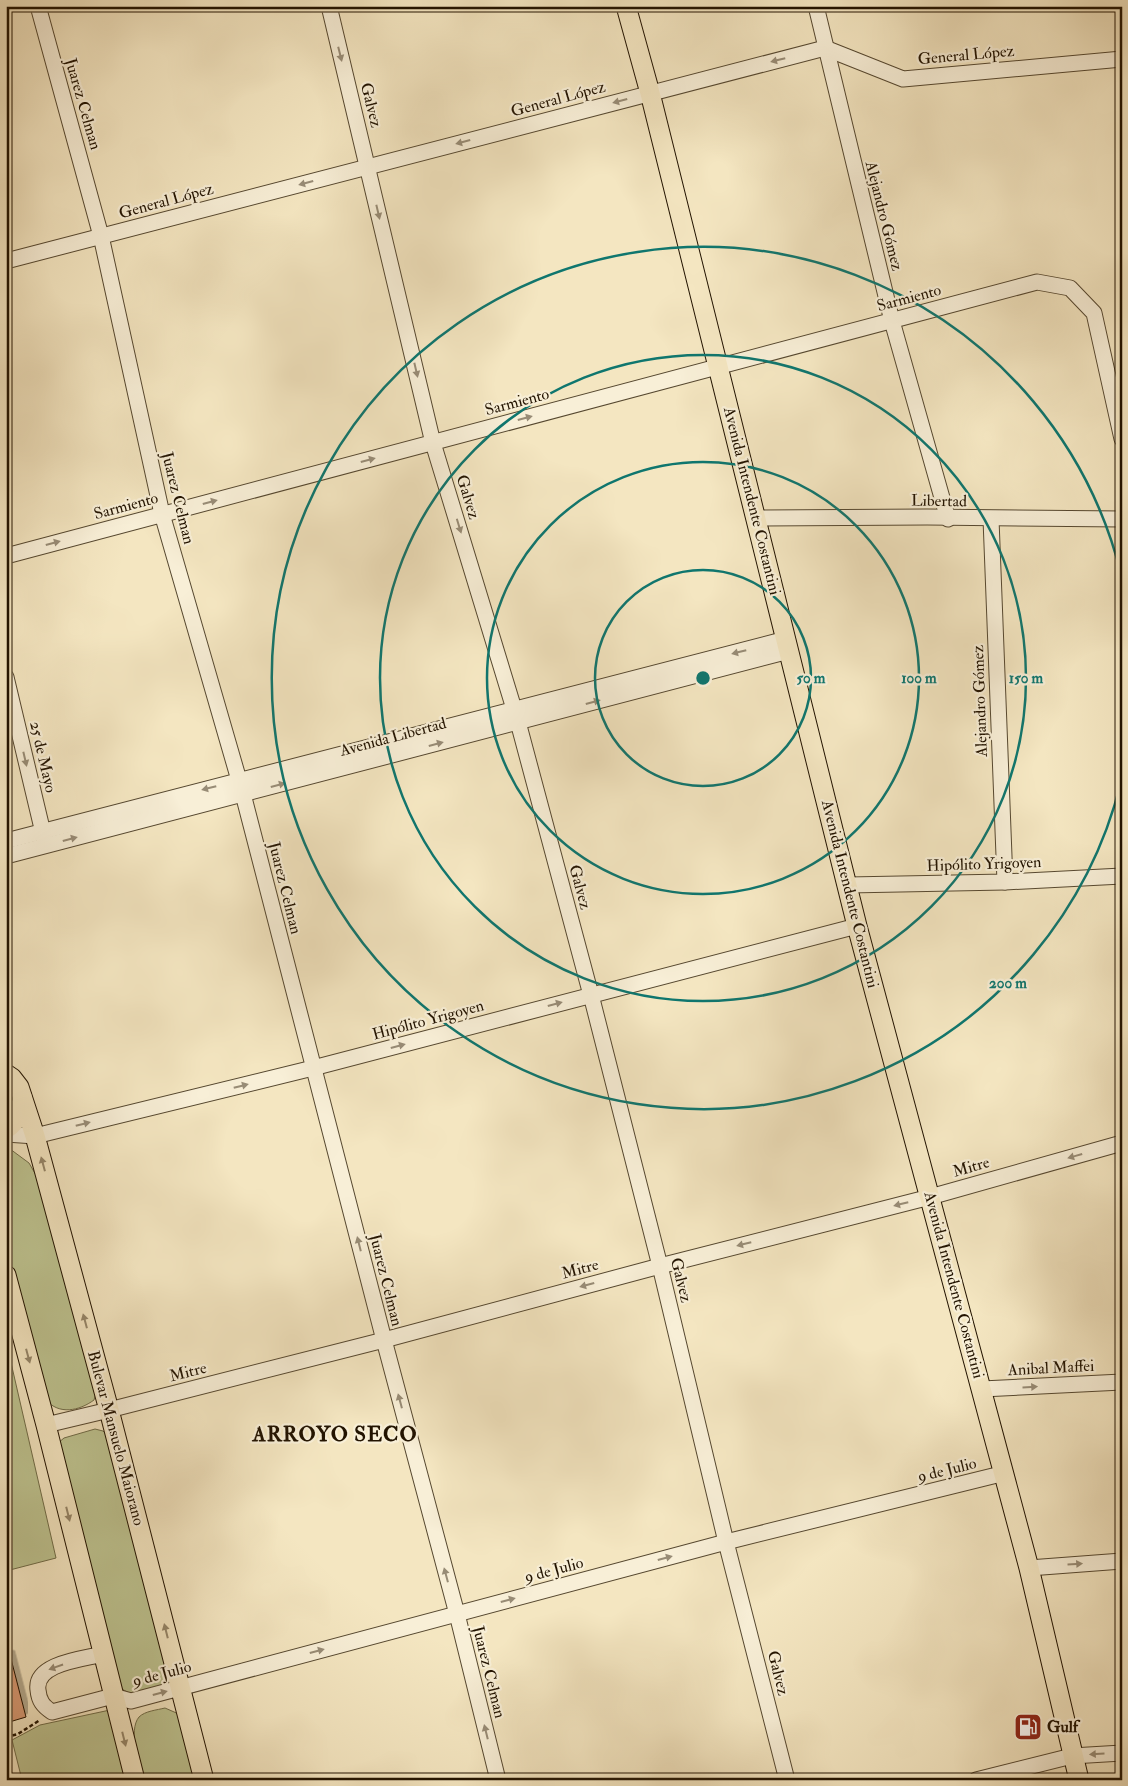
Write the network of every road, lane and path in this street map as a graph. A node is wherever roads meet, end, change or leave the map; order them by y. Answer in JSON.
{"nodes":[{"id":1,"x":38,"y":6,"type":"edge"},
{"id":2,"x":329,"y":6,"type":"edge"},
{"id":3,"x":626,"y":6,"type":"edge"},
{"id":4,"x":816,"y":6,"type":"edge"},
{"id":5,"x":825,"y":48,"type":"junction"},
{"id":6,"x":1122,"y":59,"type":"edge"},
{"id":7,"x":650,"y":93,"type":"junction"},
{"id":8,"x":368,"y":166,"type":"junction"},
{"id":9,"x":101,"y":236,"type":"junction"},
{"id":10,"x":6,"y":261,"type":"edge"},
{"id":11,"x":892,"y":321,"type":"junction"},
{"id":12,"x":718,"y":367,"type":"junction"},
{"id":13,"x":1122,"y":439,"type":"edge"},
{"id":14,"x":433,"y":442,"type":"junction"},
{"id":15,"x":162,"y":514,"type":"junction"},
{"id":16,"x":756,"y":518,"type":"junction"},
{"id":17,"x":948,"y":518,"type":"junction"},
{"id":18,"x":991,"y":519,"type":"junction"},
{"id":19,"x":1122,"y":519,"type":"edge"},
{"id":20,"x":6,"y":556,"type":"edge"},
{"id":21,"x":787,"y":645,"type":"junction"},
{"id":22,"x":6,"y":677,"type":"edge"},
{"id":23,"x":516,"y":716,"type":"junction"},
{"id":24,"x":241,"y":787,"type":"junction"},
{"id":25,"x":44,"y":839,"type":"junction"},
{"id":26,"x":6,"y":841,"type":"edge"},
{"id":27,"x":6,"y":856,"type":"edge"},
{"id":28,"x":1122,"y":876,"type":"edge"},
{"id":29,"x":1005,"y":882,"type":"junction"},
{"id":30,"x":848,"y":885,"type":"junction"},
{"id":31,"x":857,"y":926,"type":"junction"},
{"id":32,"x":590,"y":995,"type":"junction"},
{"id":33,"x":313,"y":1068,"type":"junction"},
{"id":34,"x":6,"y":1074,"type":"edge"},
{"id":35,"x":22,"y":1097,"type":"junction"},
{"id":36,"x":6,"y":1129,"type":"edge"},
{"id":37,"x":6,"y":1134,"type":"edge"},
{"id":38,"x":35,"y":1136,"type":"junction"},
{"id":39,"x":1122,"y":1143,"type":"edge"},
{"id":40,"x":930,"y":1197,"type":"junction"},
{"id":41,"x":660,"y":1266,"type":"junction"},
{"id":42,"x":6,"y":1276,"type":"edge"},
{"id":43,"x":384,"y":1340,"type":"junction"},
{"id":44,"x":1122,"y":1382,"type":"edge"},
{"id":45,"x":982,"y":1390,"type":"junction"},
{"id":46,"x":109,"y":1410,"type":"junction"},
{"id":47,"x":46,"y":1425,"type":"junction"},
{"id":48,"x":1005,"y":1474,"type":"junction"},
{"id":49,"x":726,"y":1542,"type":"junction"},
{"id":50,"x":1122,"y":1561,"type":"edge"},
{"id":51,"x":1029,"y":1568,"type":"junction"},
{"id":52,"x":457,"y":1614,"type":"junction"},
{"id":53,"x":103,"y":1654,"type":"junction"},
{"id":54,"x":180,"y":1687,"type":"junction"},
{"id":55,"x":113,"y":1696,"type":"junction"},
{"id":56,"x":52,"y":1712,"type":"junction"},
{"id":57,"x":6,"y":1737,"type":"edge"},
{"id":58,"x":1122,"y":1753,"type":"edge"},
{"id":59,"x":1072,"y":1756,"type":"junction"},
{"id":60,"x":134,"y":1780,"type":"edge"},
{"id":61,"x":204,"y":1780,"type":"edge"},
{"id":62,"x":498,"y":1780,"type":"edge"},
{"id":63,"x":787,"y":1780,"type":"edge"},
{"id":64,"x":976,"y":1780,"type":"edge"},
{"id":65,"x":1079,"y":1780,"type":"edge"}],
"edges":[{"from":1,"to":9,"type":"street","name":"Juarez Celman"},
{"from":2,"to":8,"type":"street","name":"Galvez","one_way":true},
{"from":3,"to":7,"type":"main road","name":"Avenida Intendente Costantini"},
{"from":4,"to":5,"type":"street","name":"Alejandro Gómez"},
{"from":5,"to":6,"type":"street","name":"General López"},
{"from":5,"to":7,"type":"street","name":"General López","one_way":true},
{"from":5,"to":11,"type":"street","name":"Alejandro Gómez"},
{"from":7,"to":8,"type":"street","name":"General López","one_way":true},
{"from":7,"to":12,"type":"main road","name":"Avenida Intendente Costantini"},
{"from":8,"to":9,"type":"street","name":"General López","one_way":true},
{"from":8,"to":14,"type":"street","name":"Galvez","one_way":true},
{"from":9,"to":10,"type":"street","name":"General López"},
{"from":9,"to":15,"type":"street","name":"Juarez Celman"},
{"from":11,"to":12,"type":"street","name":"Sarmiento"},
{"from":11,"to":13,"type":"street","name":"Sarmiento"},
{"from":11,"to":17,"type":"street","name":"Alejandro Gómez"},
{"from":14,"to":12,"type":"street","name":"Sarmiento","one_way":true},
{"from":12,"to":16,"type":"main road","name":"Avenida Intendente Costantini"},
{"from":15,"to":14,"type":"street","name":"Sarmiento","one_way":true},
{"from":14,"to":23,"type":"street","name":"Galvez","one_way":true},
{"from":20,"to":15,"type":"street","name":"Sarmiento","one_way":true},
{"from":15,"to":24,"type":"street","name":"Juarez Celman"},
{"from":16,"to":17,"type":"street","name":"Libertad"},
{"from":16,"to":21,"type":"main road","name":"Avenida Intendente Costantini"},
{"from":17,"to":18,"type":"street","name":"Libertad"},
{"from":18,"to":19,"type":"street","name":"Libertad"},
{"from":18,"to":29,"type":"street","name":"Alejandro Gómez"},
{"from":21,"to":23,"type":"street","name":"Avenida Libertad"},
{"from":21,"to":30,"type":"main road","name":"Avenida Intendente Costantini"},
{"from":22,"to":25,"type":"street","name":"25 de Mayo","one_way":true},
{"from":23,"to":24,"type":"street","name":"Avenida Libertad"},
{"from":23,"to":32,"type":"street","name":"Galvez"},
{"from":24,"to":25,"type":"street","name":"Avenida Libertad"},
{"from":24,"to":33,"type":"street","name":"Juarez Celman"},
{"from":25,"to":26,"type":"street","name":"Avenida Libertad"},
{"from":25,"to":27,"type":"street","name":"Avenida Libertad"},
{"from":28,"to":29,"type":"street","name":"Hipólito Yrigoyen"},
{"from":29,"to":30,"type":"street","name":"Hipólito Yrigoyen"},
{"from":30,"to":31,"type":"main road","name":"Avenida Intendente Costantini"},
{"from":31,"to":32,"type":"street","name":"Hipólito Yrigoyen"},
{"from":31,"to":40,"type":"main road","name":"Avenida Intendente Costantini"},
{"from":33,"to":32,"type":"street","name":"Hipólito Yrigoyen","one_way":true},
{"from":32,"to":41,"type":"street","name":"Galvez"},
{"from":38,"to":33,"type":"street","name":"Hipólito Yrigoyen","one_way":true},
{"from":43,"to":33,"type":"street","name":"Juarez Celman","one_way":true},
{"from":34,"to":35,"type":"main road","name":"Bulevar Mansuelo Maiorano"},
{"from":35,"to":36,"type":"main road"},
{"from":35,"to":38,"type":"main road","name":"Bulevar Mansuelo Maiorano"},
{"from":37,"to":38,"type":"street","name":"Hipólito Yrigoyen"},
{"from":46,"to":38,"type":"main road","name":"Bulevar Mansuelo Maiorano","one_way":true},
{"from":39,"to":40,"type":"street","name":"Mitre","one_way":true},
{"from":40,"to":41,"type":"street","name":"Mitre","one_way":true},
{"from":40,"to":45,"type":"main road","name":"Avenida Intendente Costantini"},
{"from":41,"to":43,"type":"street","name":"Mitre","one_way":true},
{"from":41,"to":49,"type":"street","name":"Galvez"},
{"from":42,"to":47,"type":"main road","one_way":true},
{"from":43,"to":46,"type":"street","name":"Mitre"},
{"from":52,"to":43,"type":"street","name":"Juarez Celman","one_way":true},
{"from":45,"to":44,"type":"street","name":"Anibal Maffei","one_way":true},
{"from":45,"to":48,"type":"main road","name":"Avenida Intendente Costantini"},
{"from":46,"to":47,"type":"street","name":"Mitre"},
{"from":54,"to":46,"type":"main road","name":"Bulevar Mansuelo Maiorano","one_way":true},
{"from":47,"to":53,"type":"main road","one_way":true},
{"from":48,"to":49,"type":"street","name":"9 de Julio"},
{"from":48,"to":51,"type":"main road","name":"Avenida Intendente Costantini"},
{"from":52,"to":49,"type":"street","name":"9 de Julio","one_way":true},
{"from":49,"to":63,"type":"street","name":"Galvez"},
{"from":51,"to":50,"type":"street","one_way":true},
{"from":51,"to":59,"type":"main road","name":"Avenida Intendente Costantini"},
{"from":54,"to":52,"type":"street","name":"9 de Julio","one_way":true},
{"from":62,"to":52,"type":"street","name":"Juarez Celman","one_way":true},
{"from":53,"to":55,"type":"main road"},
{"from":53,"to":56,"type":"street","one_way":true},
{"from":55,"to":54,"type":"street","name":"9 de Julio","one_way":true},
{"from":54,"to":61,"type":"main road","name":"Bulevar Mansuelo Maiorano"},
{"from":55,"to":56,"type":"street"},
{"from":55,"to":60,"type":"main road","one_way":true},
{"from":56,"to":57,"type":"path"},
{"from":58,"to":59,"type":"street","one_way":true},
{"from":59,"to":64,"type":"street"},
{"from":59,"to":65,"type":"main road","name":"Avenida Intendente Costantini"}]}
